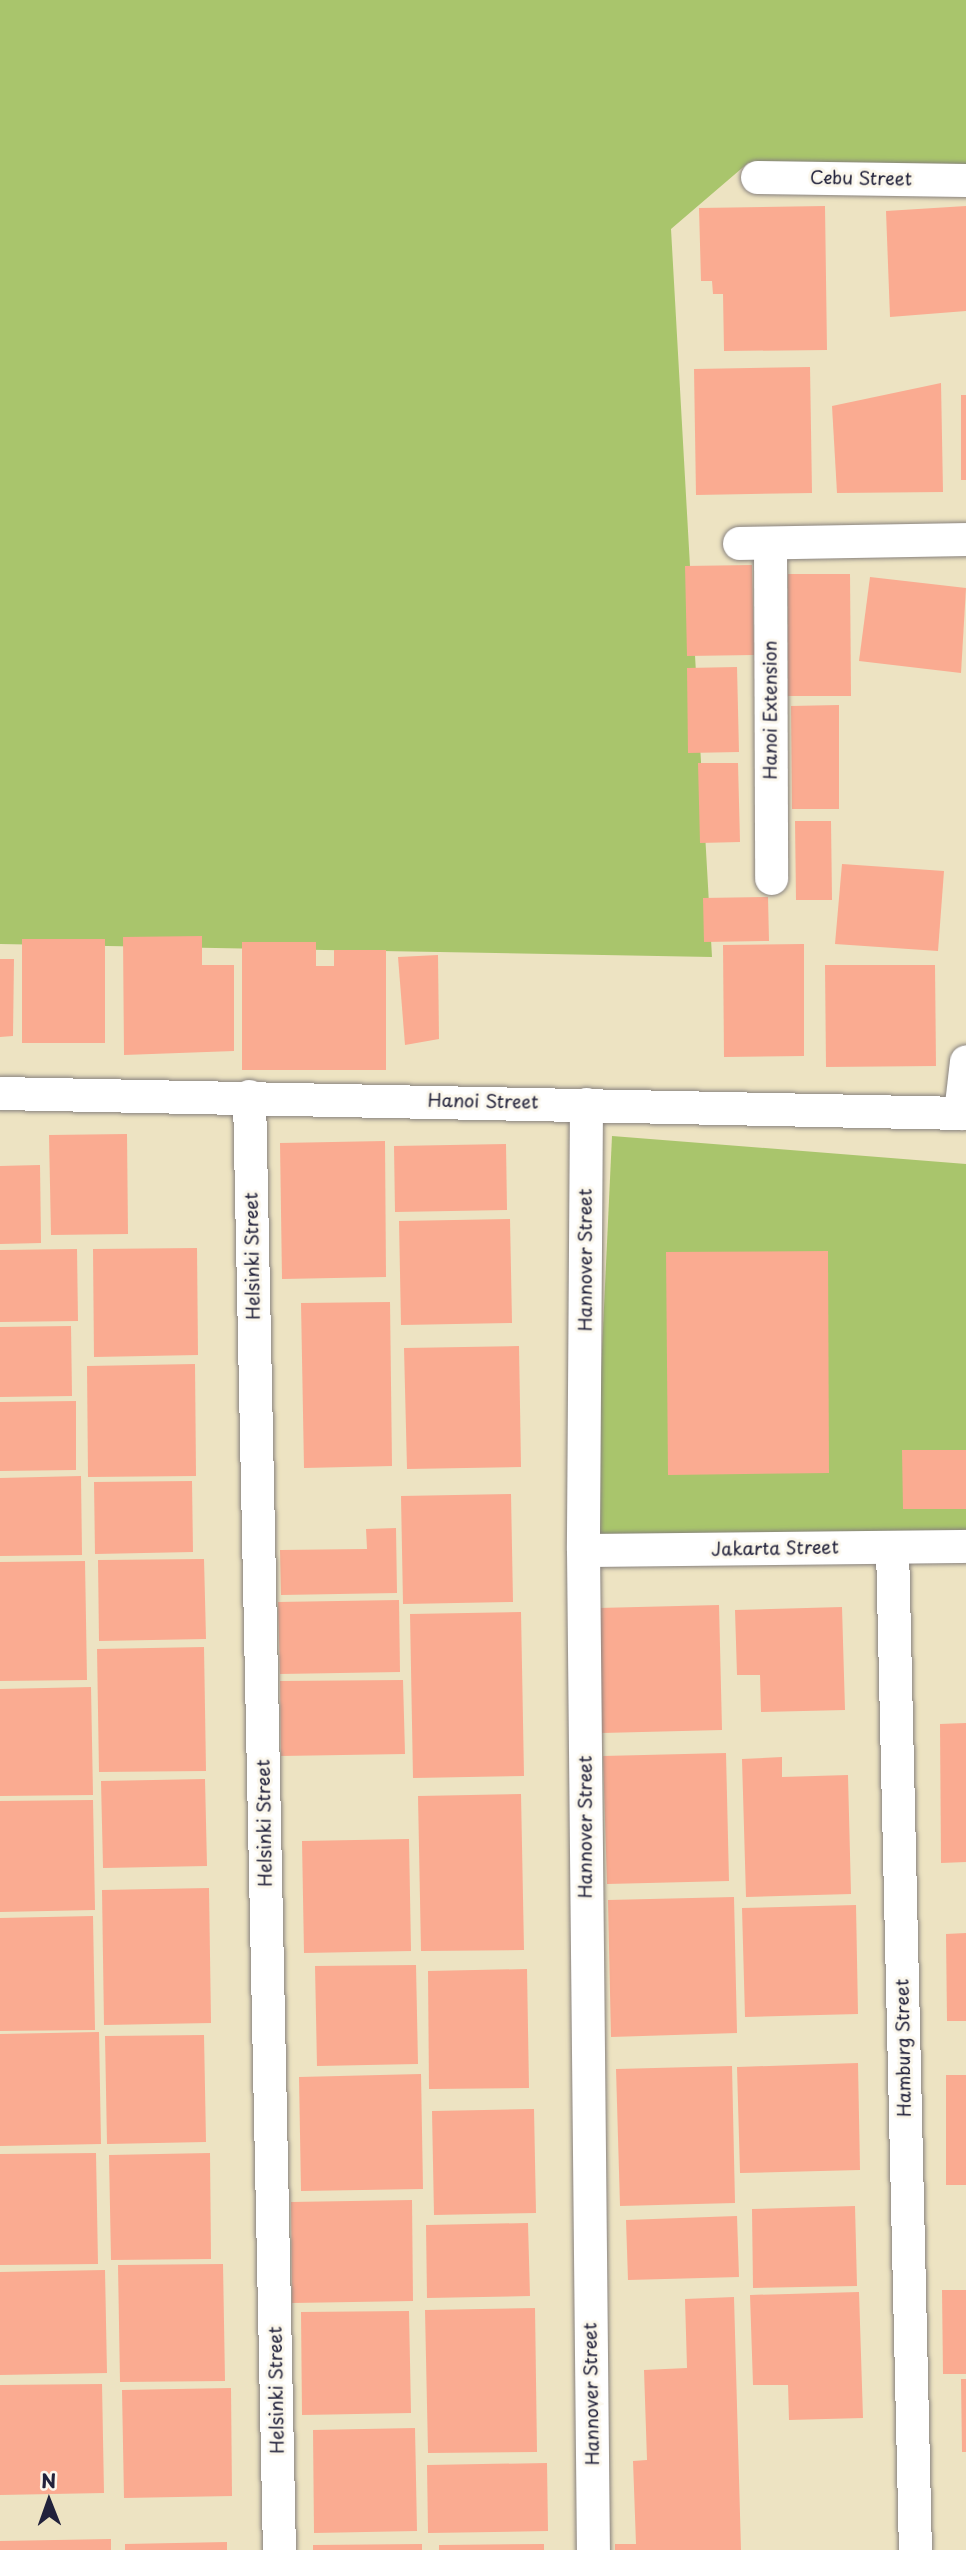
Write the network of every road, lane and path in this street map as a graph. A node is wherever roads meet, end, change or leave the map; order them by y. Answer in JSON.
{"nodes":[{"id":1,"x":757,"y":177,"type":"dead end"},
{"id":2,"x":966,"y":180,"type":"edge"},
{"id":3,"x":966,"y":539,"type":"edge"},
{"id":4,"x":771,"y":878,"type":"dead end"},
{"id":5,"x":966,"y":1061,"type":"edge"},
{"id":6,"x":0,"y":1093,"type":"edge"},
{"id":7,"x":249,"y":1096,"type":"junction"},
{"id":8,"x":586,"y":1104,"type":"junction"},
{"id":9,"x":963,"y":1113,"type":"edge"},
{"id":10,"x":966,"y":1546,"type":"edge"},
{"id":11,"x":892,"y":1547,"type":"junction"},
{"id":12,"x":583,"y":1550,"type":"junction"},
{"id":13,"x":279,"y":2550,"type":"edge"},
{"id":14,"x":593,"y":2550,"type":"edge"},
{"id":15,"x":915,"y":2550,"type":"edge"}],
"edges":[{"from":1,"to":2,"type":"street","name":"Cebu Street"},
{"from":3,"to":4,"type":"street","name":"Hanoi Extension"},
{"from":5,"to":9,"type":"street"},
{"from":6,"to":7,"type":"street","name":"Hanoi Street"},
{"from":7,"to":8,"type":"street","name":"Hanoi Street"},
{"from":7,"to":13,"type":"street","name":"Helsinki Street"},
{"from":8,"to":9,"type":"street","name":"Hanoi Street"},
{"from":8,"to":12,"type":"street","name":"Hannover Street"},
{"from":10,"to":11,"type":"street","name":"Jakarta Street"},
{"from":11,"to":12,"type":"street","name":"Jakarta Street"},
{"from":11,"to":15,"type":"street","name":"Hamburg Street"},
{"from":12,"to":14,"type":"street","name":"Hannover Street"}]}
